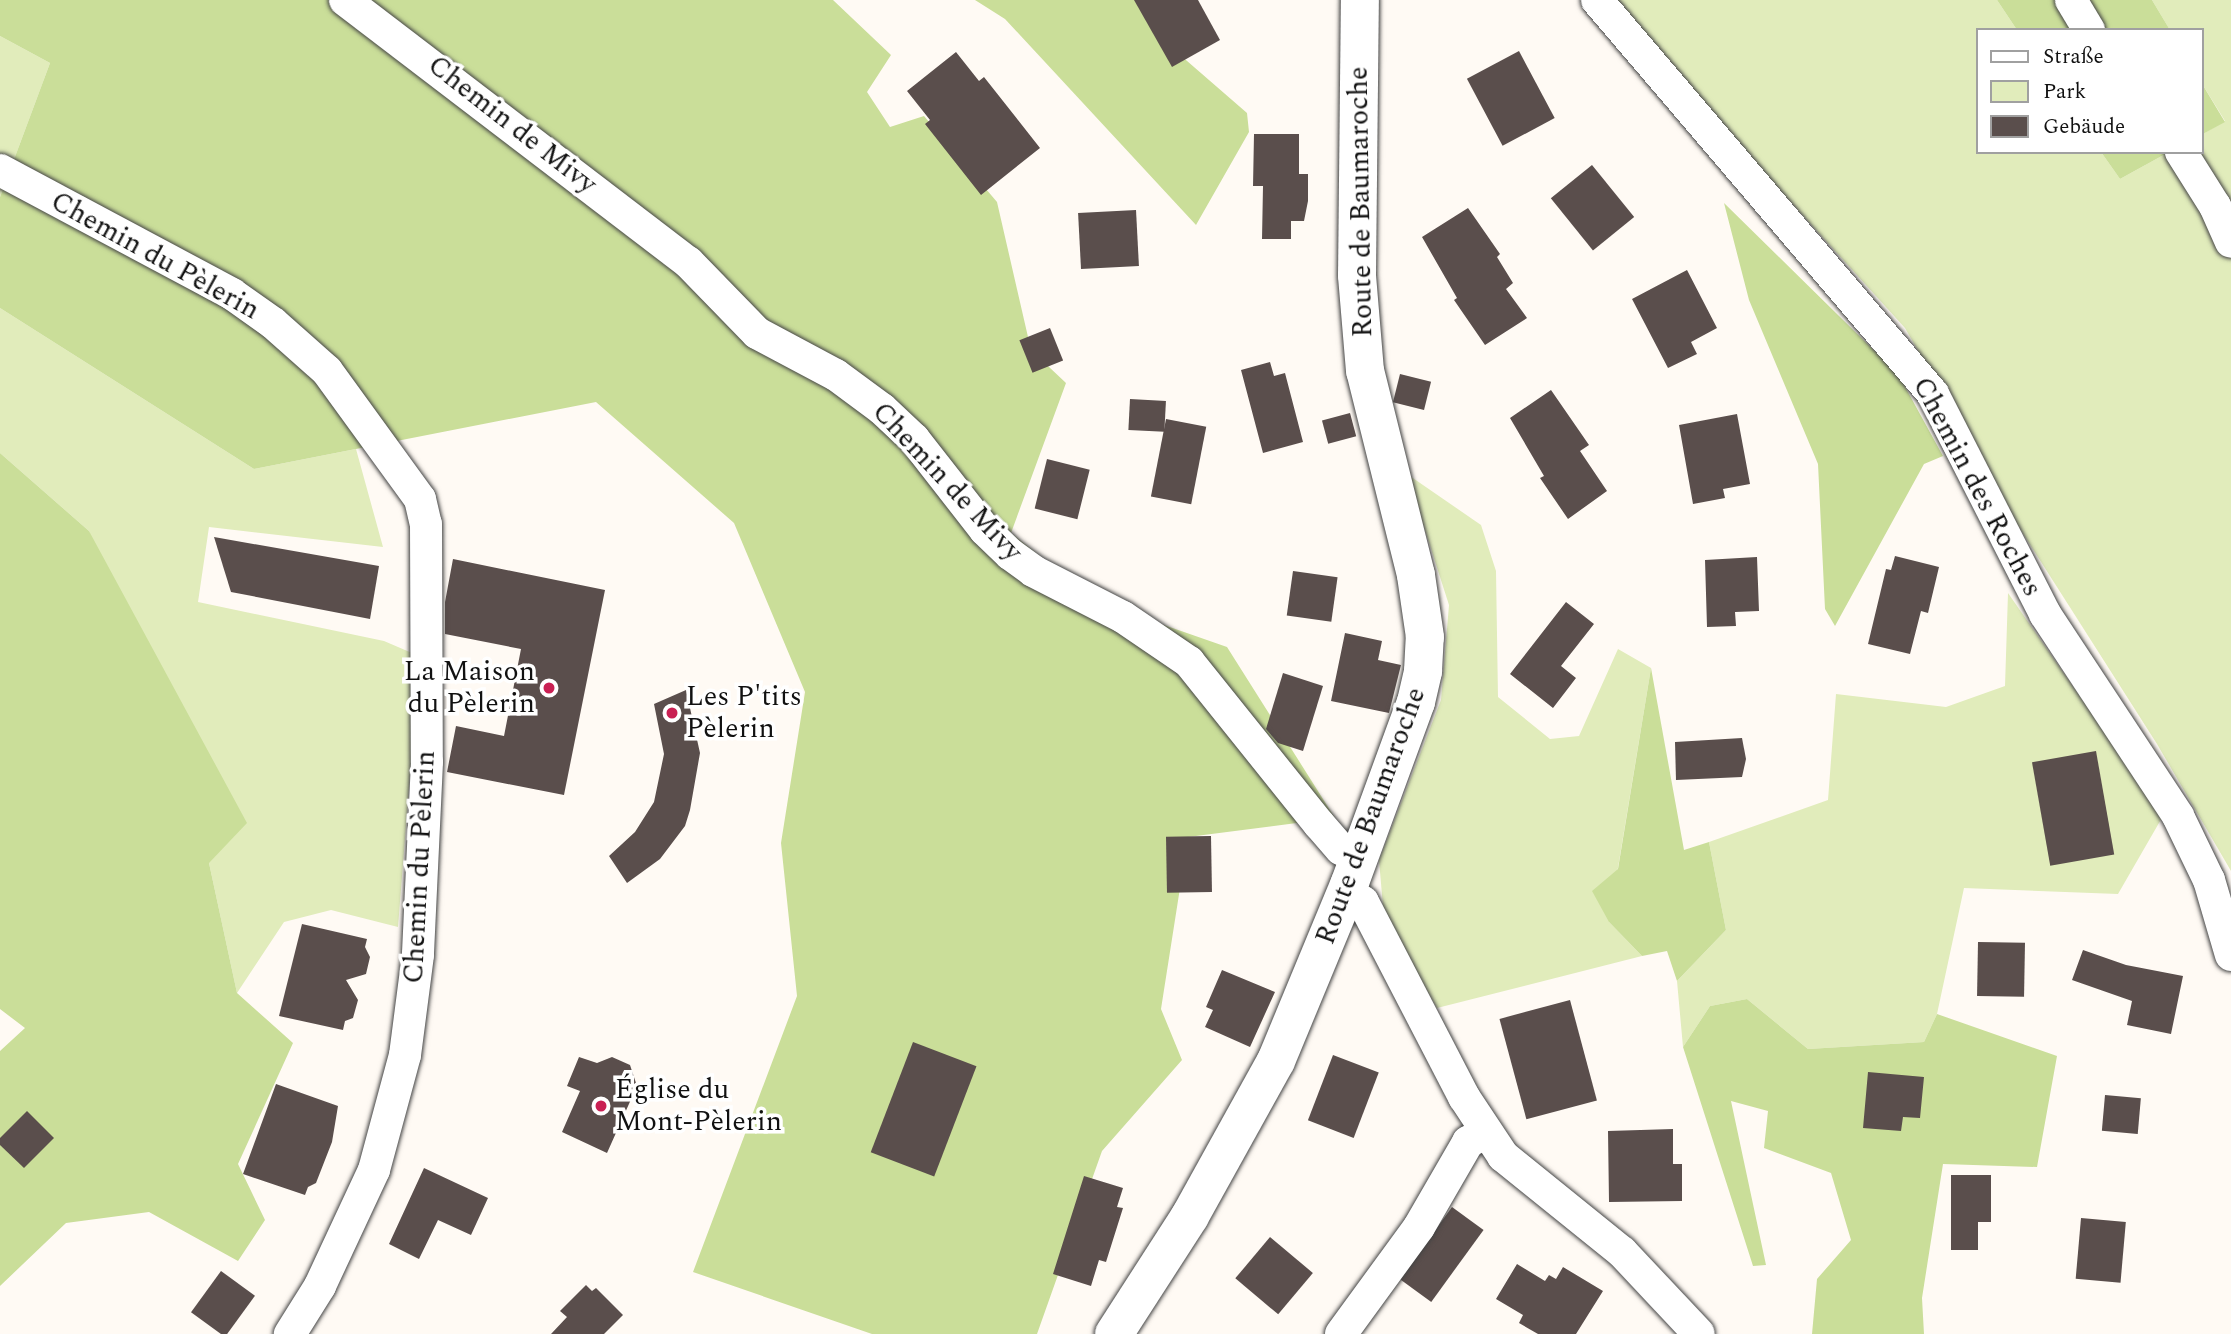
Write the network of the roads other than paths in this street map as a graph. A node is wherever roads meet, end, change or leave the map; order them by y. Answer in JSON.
{"nodes":[{"id":1,"x":345,"y":0,"type":"edge"},
{"id":2,"x":1360,"y":0,"type":"edge"},
{"id":3,"x":1597,"y":0,"type":"edge"},
{"id":4,"x":2071,"y":0,"type":"edge"},
{"id":5,"x":2088,"y":28,"type":"edge"},
{"id":6,"x":2182,"y":154,"type":"edge"},
{"id":7,"x":0,"y":170,"type":"edge"},
{"id":8,"x":2231,"y":242,"type":"edge"},
{"id":9,"x":1352,"y":874,"type":"junction"},
{"id":10,"x":2231,"y":955,"type":"edge"},
{"id":11,"x":1487,"y":1132,"type":"junction"},
{"id":12,"x":290,"y":1334,"type":"edge"},
{"id":13,"x":1114,"y":1334,"type":"edge"},
{"id":14,"x":1341,"y":1334,"type":"edge"},
{"id":15,"x":1699,"y":1334,"type":"edge"}],
"edges":[{"from":1,"to":9,"type":"street","name":"Chemin de Mivy"},
{"from":2,"to":9,"type":"street","name":"Route de Baumaroche"},
{"from":3,"to":10,"type":"street","name":"Chemin des Roches"},
{"from":4,"to":5,"type":"street"},
{"from":6,"to":8,"type":"street"},
{"from":7,"to":12,"type":"street","name":"Chemin du Pèlerin"},
{"from":9,"to":11,"type":"street","name":"Chemin de Mivy"},
{"from":9,"to":13,"type":"street","name":"Route de Baumaroche"},
{"from":11,"to":14,"type":"street"},
{"from":11,"to":15,"type":"street","name":"Chemin de Mivy"}]}
